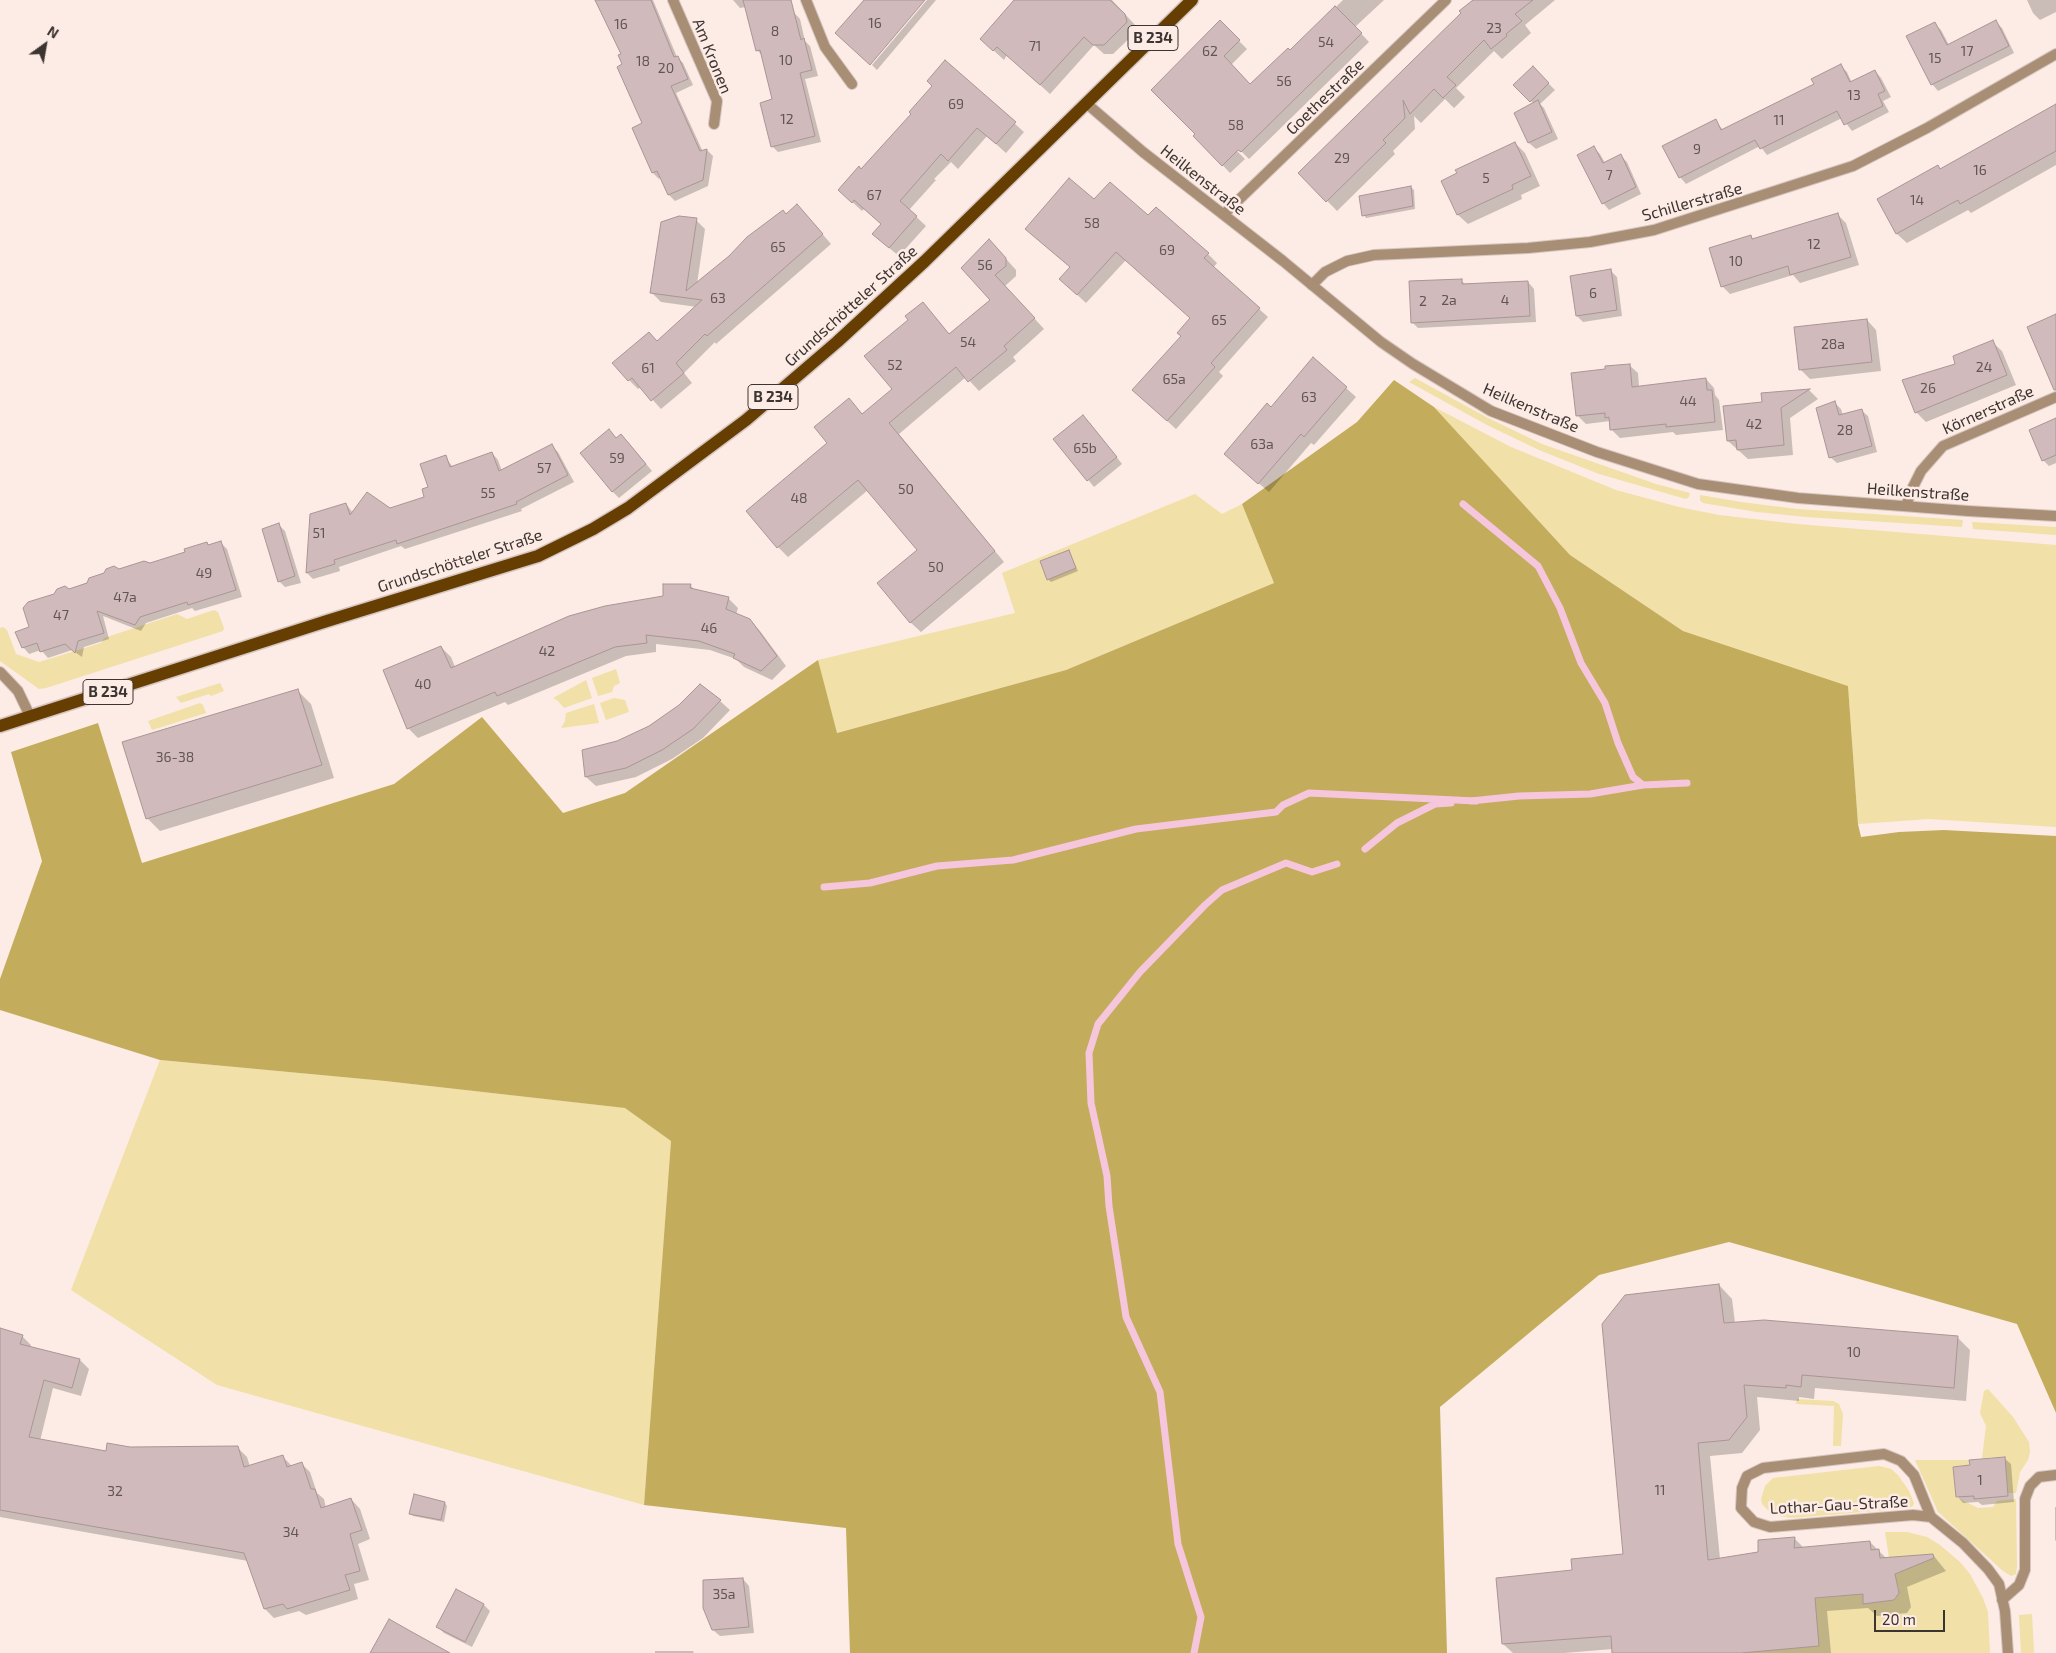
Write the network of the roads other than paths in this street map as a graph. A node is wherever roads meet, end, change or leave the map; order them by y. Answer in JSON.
{"nodes":[{"id":1,"x":673,"y":0,"type":"edge"},
{"id":2,"x":806,"y":0,"type":"edge"},
{"id":3,"x":1192,"y":0,"type":"edge"},
{"id":4,"x":1446,"y":0,"type":"edge"},
{"id":5,"x":2056,"y":54,"type":"edge"},
{"id":6,"x":852,"y":84,"type":"dead end"},
{"id":7,"x":1086,"y":103,"type":"junction"},
{"id":8,"x":714,"y":124,"type":"dead end"},
{"id":9,"x":1224,"y":214,"type":"junction"},
{"id":10,"x":1312,"y":284,"type":"junction"},
{"id":11,"x":2056,"y":397,"type":"edge"},
{"id":12,"x":1906,"y":506,"type":"junction"},
{"id":13,"x":2056,"y":516,"type":"edge"},
{"id":14,"x":0,"y":672,"type":"edge"},
{"id":15,"x":30,"y":716,"type":"junction"},
{"id":16,"x":0,"y":726,"type":"edge"},
{"id":17,"x":2056,"y":1475,"type":"edge"},
{"id":18,"x":1931,"y":1517,"type":"junction"},
{"id":19,"x":2002,"y":1600,"type":"junction"},
{"id":20,"x":2008,"y":1653,"type":"edge"}],
"edges":[{"from":1,"to":8,"type":"street","name":"Am Kronen"},
{"from":2,"to":6,"type":"street"},
{"from":3,"to":7,"type":"main road","name":"Grundschötteler Straße","number":"B 234"},
{"from":4,"to":9,"type":"street","name":"Goethestraße"},
{"from":5,"to":10,"type":"street","name":"Schillerstraße"},
{"from":7,"to":9,"type":"street","name":"Heilkenstraße"},
{"from":7,"to":15,"type":"main road","name":"Grundschötteler Straße","number":"B 234"},
{"from":9,"to":10,"type":"street","name":"Heilkenstraße"},
{"from":10,"to":12,"type":"street","name":"Heilkenstraße"},
{"from":11,"to":12,"type":"street","name":"Körnerstraße"},
{"from":12,"to":13,"type":"street","name":"Heilkenstraße"},
{"from":14,"to":15,"type":"street"},
{"from":15,"to":16,"type":"main road","name":"Grundschötteler Straße","number":"B 234"},
{"from":17,"to":19,"type":"street"},
{"from":18,"to":18,"type":"street","name":"Lothar-Gau-Straße"},
{"from":18,"to":19,"type":"street","name":"Lothar-Gau-Straße"},
{"from":19,"to":20,"type":"street","name":"Lothar-Gau-Straße"}]}
